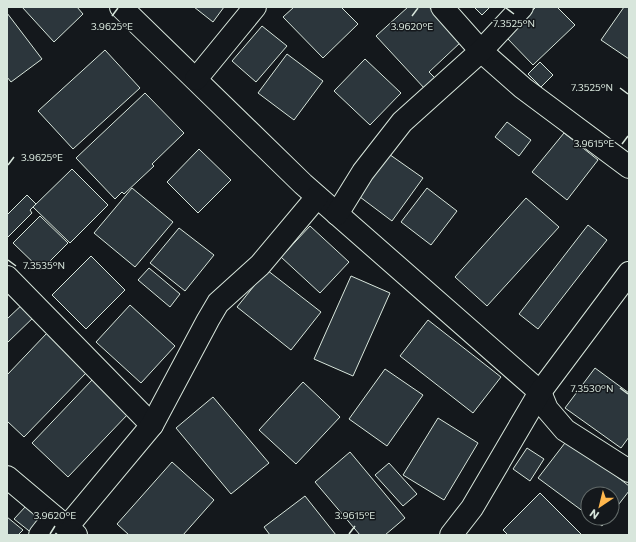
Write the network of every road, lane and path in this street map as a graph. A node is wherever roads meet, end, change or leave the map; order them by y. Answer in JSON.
{"nodes":[{"id":1,"x":121,"y":7,"type":"edge"},
{"id":2,"x":255,"y":7,"type":"edge"},
{"id":3,"x":442,"y":7,"type":"edge"},
{"id":4,"x":522,"y":7,"type":"edge"},
{"id":5,"x":481,"y":51,"type":"junction"},
{"id":6,"x":196,"y":79,"type":"junction"},
{"id":7,"x":629,"y":167,"type":"edge"},
{"id":8,"x":317,"y":197,"type":"junction"},
{"id":9,"x":337,"y":214,"type":"junction"},
{"id":10,"x":629,"y":273,"type":"edge"},
{"id":11,"x":7,"y":277,"type":"edge"},
{"id":12,"x":540,"y":392,"type":"junction"},
{"id":13,"x":152,"y":425,"type":"junction"},
{"id":14,"x":629,"y":471,"type":"edge"},
{"id":15,"x":7,"y":477,"type":"edge"},
{"id":16,"x":66,"y":526,"type":"edge"},
{"id":17,"x":40,"y":535,"type":"edge"},
{"id":18,"x":451,"y":535,"type":"edge"}],
"edges":[{"from":1,"to":6,"type":"street"},
{"from":2,"to":6,"type":"street"},
{"from":3,"to":5,"type":"street"},
{"from":4,"to":5,"type":"street"},
{"from":5,"to":7,"type":"street"},
{"from":5,"to":9,"type":"street"},
{"from":6,"to":8,"type":"street"},
{"from":8,"to":9,"type":"street"},
{"from":8,"to":13,"type":"street"},
{"from":9,"to":12,"type":"street"},
{"from":10,"to":12,"type":"street"},
{"from":11,"to":13,"type":"street"},
{"from":12,"to":14,"type":"street"},
{"from":12,"to":18,"type":"street"},
{"from":13,"to":16,"type":"street"},
{"from":15,"to":16,"type":"street"},
{"from":16,"to":17,"type":"street"}]}
